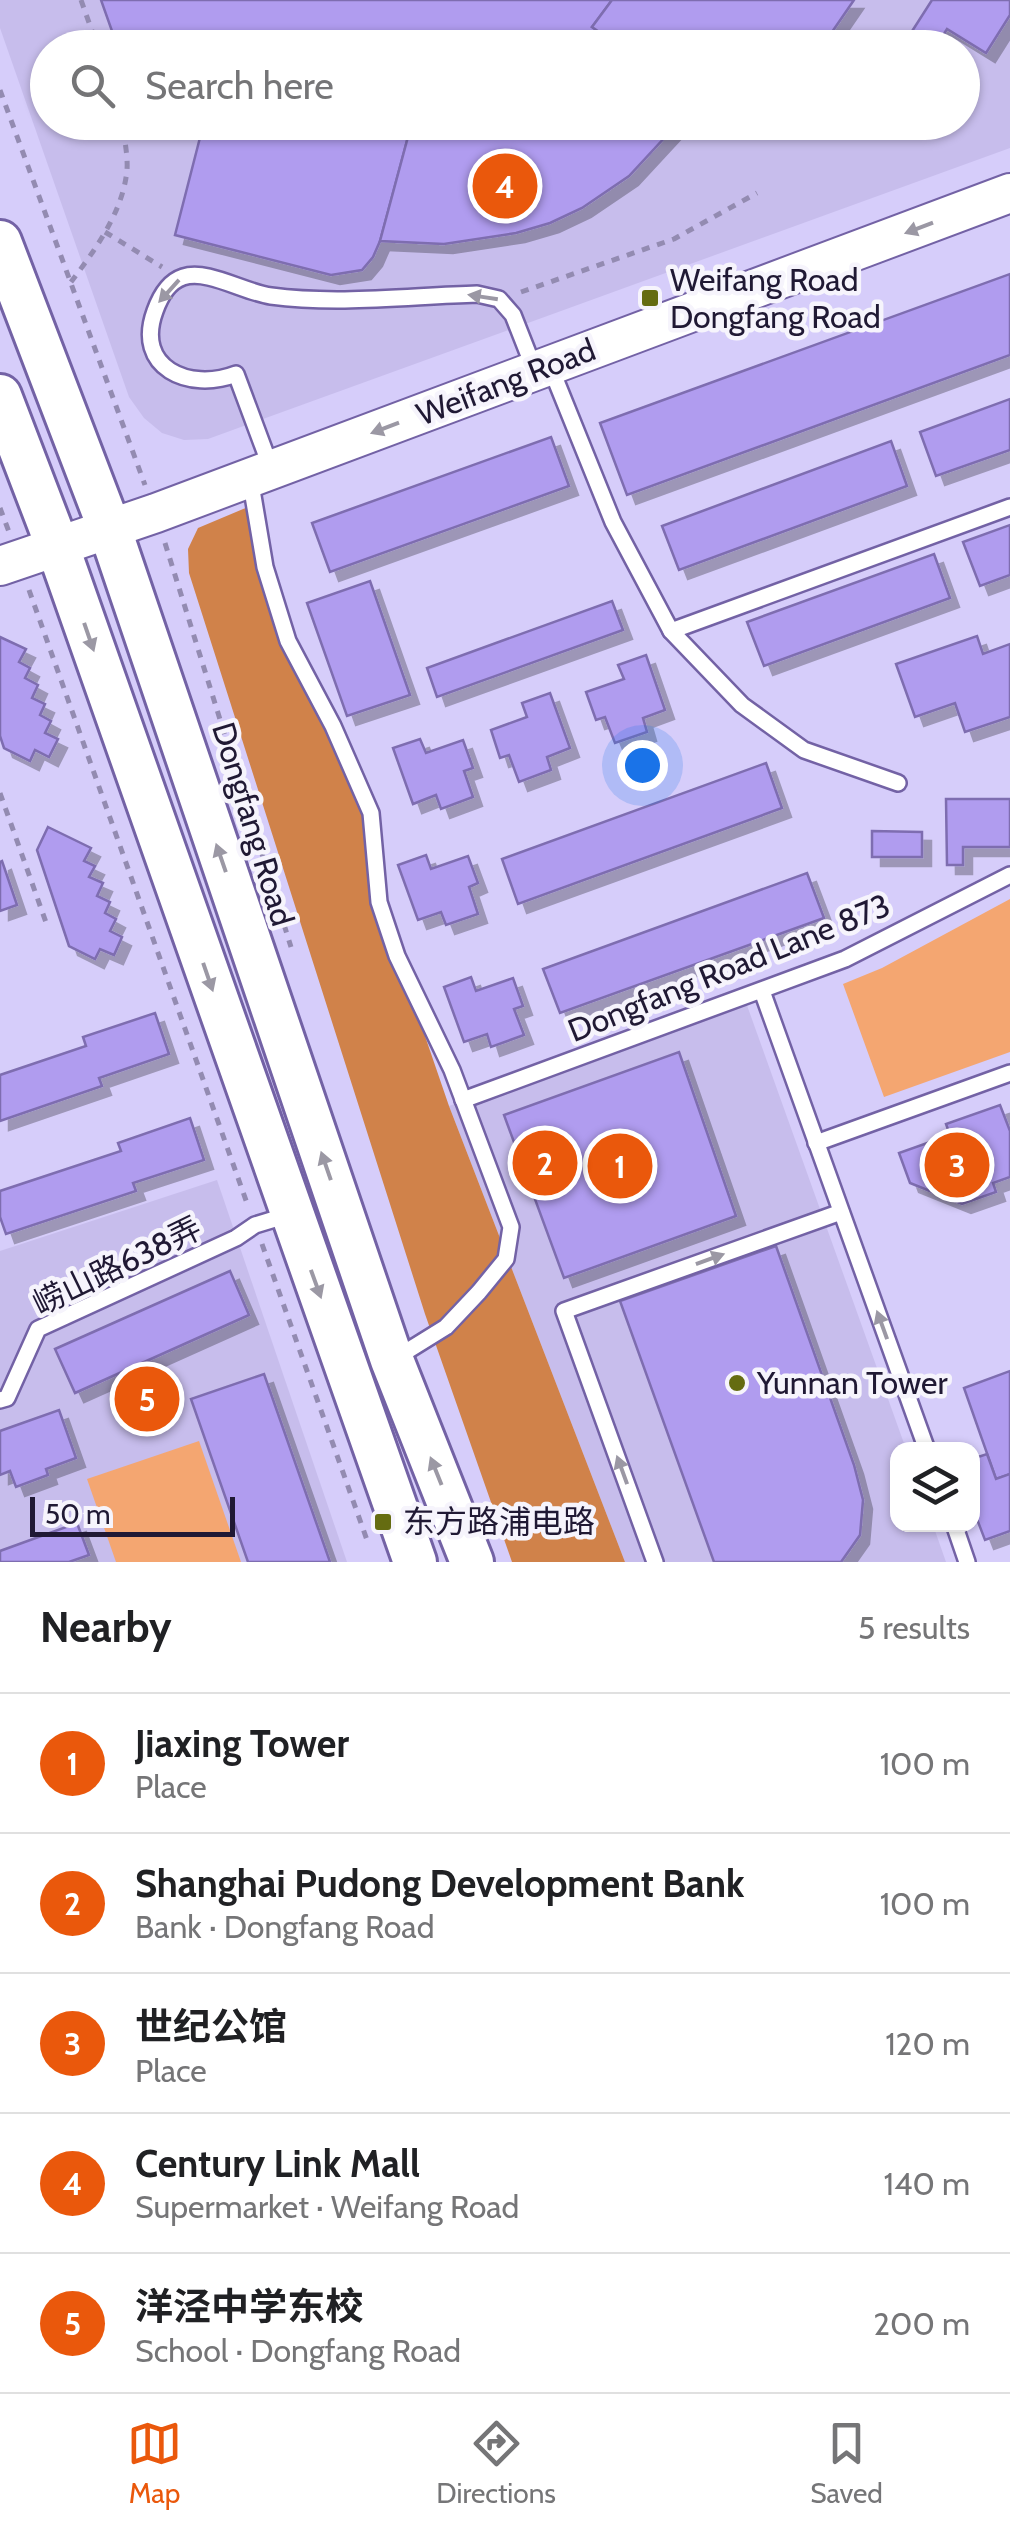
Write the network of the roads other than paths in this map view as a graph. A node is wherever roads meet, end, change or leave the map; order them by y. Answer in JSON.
{"nodes":[{"id":1,"x":1010,"y":194,"type":"edge"},
{"id":2,"x":1,"y":242,"type":"edge"},
{"id":3,"x":542,"y":368,"type":"junction"},
{"id":4,"x":0,"y":396,"type":"edge"},
{"id":5,"x":261,"y":474,"type":"junction"},
{"id":6,"x":1010,"y":506,"type":"edge"},
{"id":7,"x":109,"y":527,"type":"junction"},
{"id":8,"x":25,"y":557,"type":"edge"},
{"id":9,"x":670,"y":631,"type":"junction"},
{"id":10,"x":898,"y":782,"type":"dead end"},
{"id":11,"x":1010,"y":875,"type":"edge"},
{"id":12,"x":762,"y":991,"type":"junction"},
{"id":13,"x":1010,"y":1073,"type":"edge"},
{"id":14,"x":463,"y":1100,"type":"junction"},
{"id":15,"x":816,"y":1143,"type":"junction"},
{"id":16,"x":841,"y":1212,"type":"junction"},
{"id":17,"x":273,"y":1220,"type":"junction"},
{"id":18,"x":392,"y":1360,"type":"junction"},
{"id":19,"x":0,"y":1400,"type":"edge"},
{"id":20,"x":924,"y":1442,"type":"edge"},
{"id":21,"x":957,"y":1532,"type":"edge"},
{"id":22,"x":415,"y":1562,"type":"edge"},
{"id":23,"x":472,"y":1562,"type":"edge"},
{"id":24,"x":655,"y":1562,"type":"edge"},
{"id":25,"x":968,"y":1562,"type":"edge"}],
"edges":[{"from":1,"to":3,"type":"street","name":"Weifang Road","one_way":true},
{"from":2,"to":7,"type":"main road","name":"Dongfang Road"},
{"from":3,"to":5,"type":"street","name":"Weifang Road","one_way":true},
{"from":3,"to":5,"type":"lane","one_way":true},
{"from":3,"to":9,"type":"lane"},
{"from":4,"to":8,"type":"main road"},
{"from":5,"to":7,"type":"street","name":"Weifang Road"},
{"from":5,"to":14,"type":"lane"},
{"from":6,"to":9,"type":"lane"},
{"from":7,"to":8,"type":"street","name":"Weifang Road"},
{"from":18,"to":7,"type":"main road","name":"Dongfang Road","one_way":true},
{"from":8,"to":17,"type":"main road","one_way":true},
{"from":9,"to":10,"type":"lane"},
{"from":11,"to":12,"type":"lane","name":"Dongfang Road Lane 873"},
{"from":12,"to":14,"type":"lane","name":"Dongfang Road Lane 873"},
{"from":12,"to":15,"type":"lane"},
{"from":13,"to":15,"type":"lane"},
{"from":14,"to":18,"type":"lane"},
{"from":15,"to":16,"type":"lane"},
{"from":20,"to":16,"type":"lane","one_way":true},
{"from":24,"to":16,"type":"lane","one_way":true},
{"from":17,"to":19,"type":"lane","name":"崂山路638弄"},
{"from":17,"to":22,"type":"main road","one_way":true},
{"from":23,"to":18,"type":"main road","name":"Dongfang Road","one_way":true},
{"from":21,"to":25,"type":"lane"}]}
